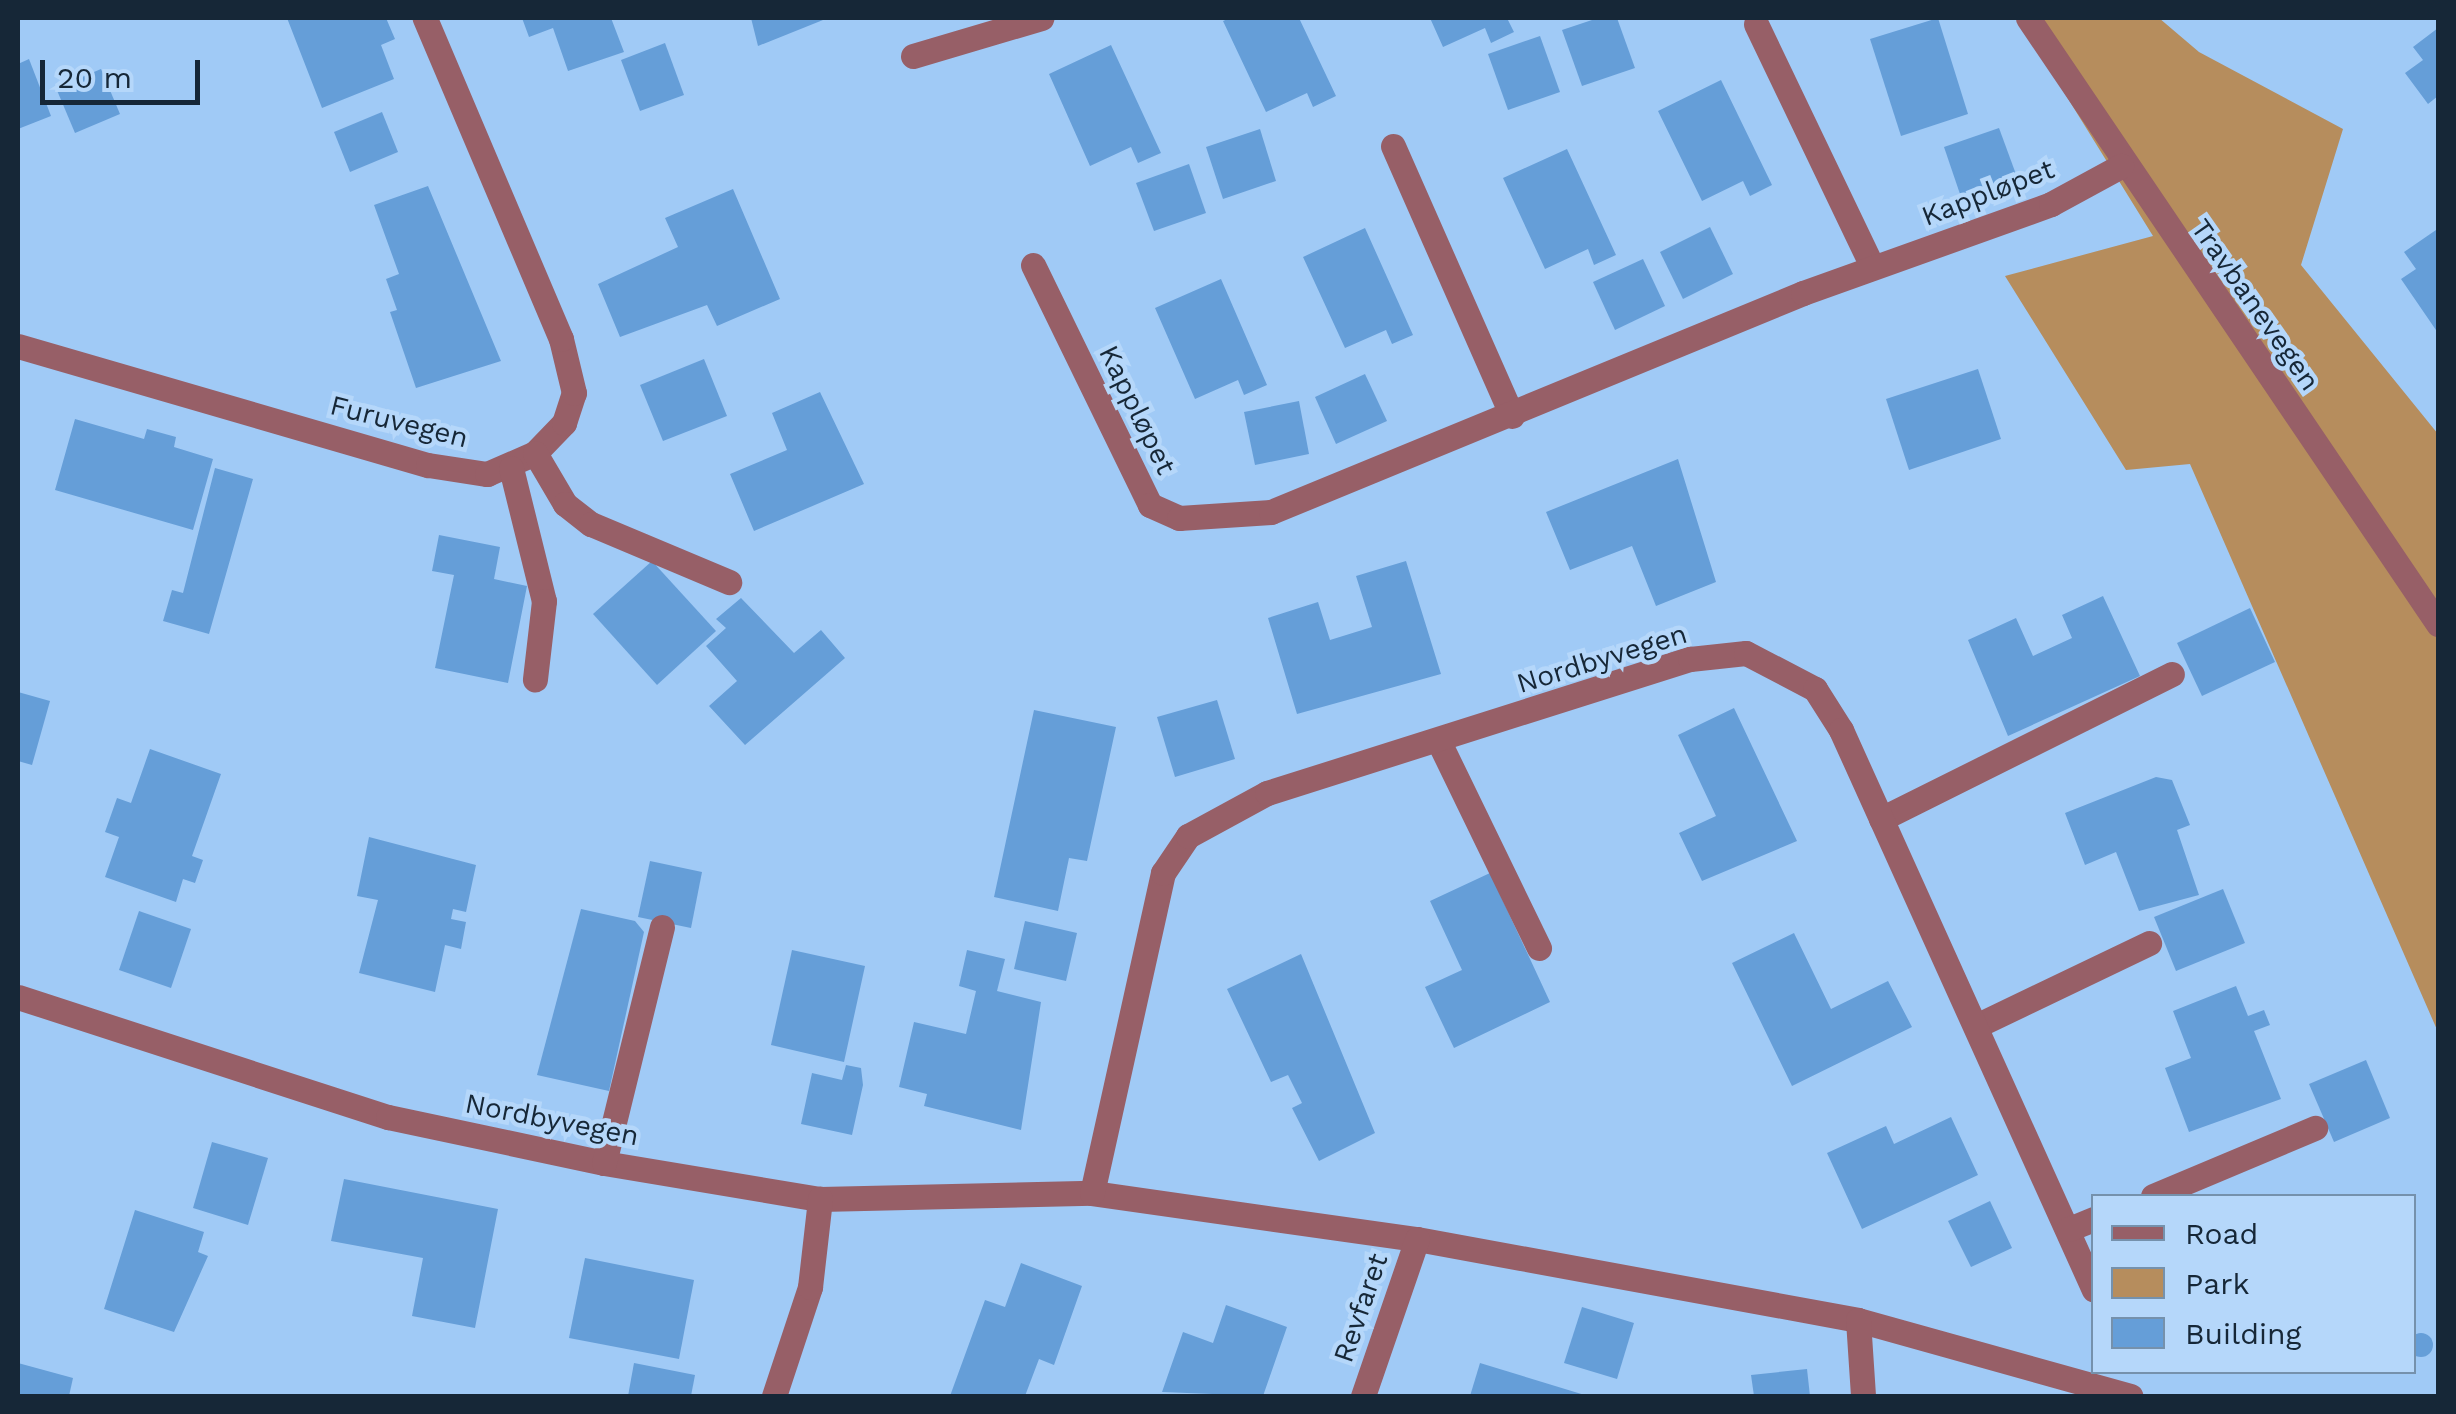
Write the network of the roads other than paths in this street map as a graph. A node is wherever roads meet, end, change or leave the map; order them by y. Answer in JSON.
{"nodes":[{"id":1,"x":425,"y":18,"type":"edge"},
{"id":2,"x":1041,"y":18,"type":"edge"},
{"id":3,"x":2028,"y":18,"type":"edge"},
{"id":4,"x":1756,"y":24,"type":"dead end"},
{"id":5,"x":913,"y":56,"type":"dead end"},
{"id":6,"x":1393,"y":146,"type":"dead end"},
{"id":7,"x":2121,"y":166,"type":"junction"},
{"id":8,"x":1033,"y":265,"type":"dead end"},
{"id":9,"x":1872,"y":266,"type":"junction"},
{"id":10,"x":18,"y":346,"type":"edge"},
{"id":11,"x":1512,"y":416,"type":"junction"},
{"id":12,"x":535,"y":453,"type":"junction"},
{"id":13,"x":511,"y":468,"type":"junction"},
{"id":14,"x":730,"y":582,"type":"dead end"},
{"id":15,"x":2438,"y":624,"type":"edge"},
{"id":16,"x":2172,"y":674,"type":"dead end"},
{"id":17,"x":535,"y":680,"type":"dead end"},
{"id":18,"x":1439,"y":742,"type":"junction"},
{"id":19,"x":1881,"y":819,"type":"junction"},
{"id":20,"x":662,"y":928,"type":"dead end"},
{"id":21,"x":2149,"y":943,"type":"dead end"},
{"id":22,"x":1539,"y":948,"type":"dead end"},
{"id":23,"x":18,"y":997,"type":"edge"},
{"id":24,"x":1976,"y":1026,"type":"junction"},
{"id":25,"x":2314,"y":1128,"type":"dead end"},
{"id":26,"x":604,"y":1163,"type":"junction"},
{"id":27,"x":1092,"y":1193,"type":"junction"},
{"id":28,"x":2158,"y":1194,"type":"edge"},
{"id":29,"x":820,"y":1199,"type":"junction"},
{"id":30,"x":2091,"y":1220,"type":"edge"},
{"id":31,"x":2069,"y":1229,"type":"junction"},
{"id":32,"x":1416,"y":1239,"type":"junction"},
{"id":33,"x":2091,"y":1283,"type":"edge"},
{"id":34,"x":1858,"y":1320,"type":"junction"},
{"id":35,"x":774,"y":1396,"type":"edge"},
{"id":36,"x":1363,"y":1396,"type":"edge"},
{"id":37,"x":1864,"y":1396,"type":"edge"},
{"id":38,"x":2134,"y":1396,"type":"edge"}],
"edges":[{"from":1,"to":12,"type":"street"},
{"from":2,"to":5,"type":"street"},
{"from":3,"to":7,"type":"street","name":"Travbanevegen"},
{"from":4,"to":9,"type":"street"},
{"from":6,"to":11,"type":"street"},
{"from":7,"to":9,"type":"street","name":"Kappløpet"},
{"from":7,"to":15,"type":"street","name":"Travbanevegen"},
{"from":8,"to":11,"type":"street","name":"Kappløpet"},
{"from":9,"to":11,"type":"street","name":"Kappløpet"},
{"from":10,"to":13,"type":"street","name":"Furuvegen"},
{"from":12,"to":13,"type":"street"},
{"from":12,"to":14,"type":"street"},
{"from":13,"to":17,"type":"street"},
{"from":16,"to":19,"type":"street"},
{"from":18,"to":19,"type":"street","name":"Nordbyvegen"},
{"from":18,"to":22,"type":"street"},
{"from":18,"to":27,"type":"street","name":"Nordbyvegen"},
{"from":19,"to":24,"type":"street","name":"Nordbyvegen"},
{"from":20,"to":26,"type":"street"},
{"from":21,"to":24,"type":"street"},
{"from":23,"to":26,"type":"street","name":"Nordbyvegen"},
{"from":24,"to":31,"type":"street","name":"Nordbyvegen"},
{"from":25,"to":28,"type":"street"},
{"from":26,"to":29,"type":"street","name":"Nordbyvegen"},
{"from":27,"to":29,"type":"street","name":"Nordbyvegen"},
{"from":27,"to":32,"type":"street","name":"Nordbyvegen"},
{"from":29,"to":35,"type":"street"},
{"from":30,"to":31,"type":"street"},
{"from":31,"to":33,"type":"street","name":"Nordbyvegen"},
{"from":32,"to":34,"type":"street","name":"Nordbyvegen"},
{"from":32,"to":36,"type":"street","name":"Revfaret"},
{"from":34,"to":37,"type":"street"},
{"from":34,"to":38,"type":"street","name":"Nordbyvegen"}]}
